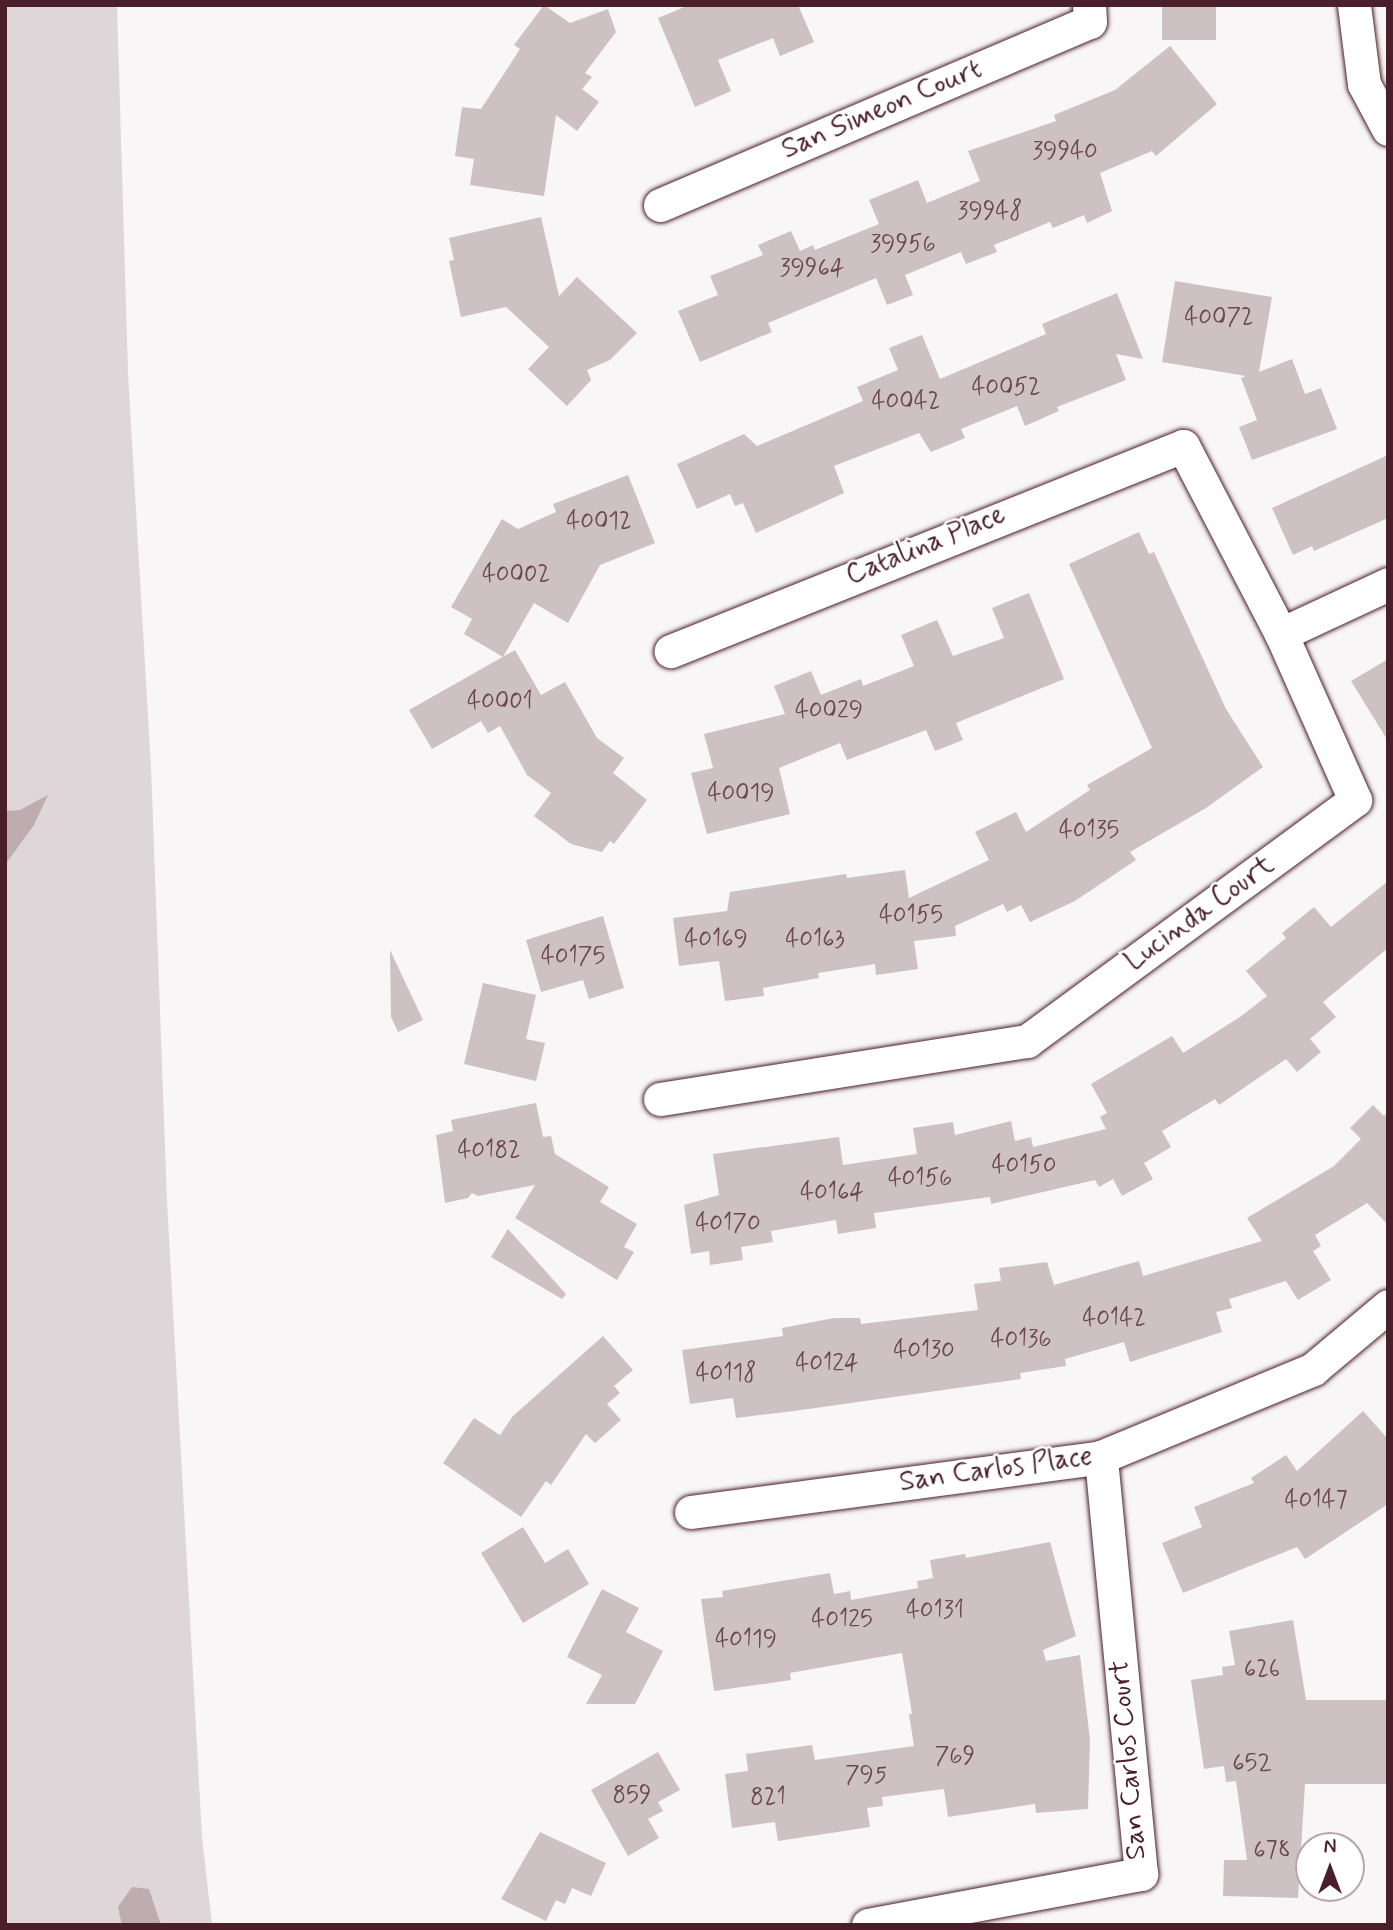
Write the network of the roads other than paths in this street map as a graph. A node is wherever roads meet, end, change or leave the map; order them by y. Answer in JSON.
{"nodes":[{"id":1,"x":1088,"y":5,"type":"edge"},
{"id":2,"x":1354,"y":5,"type":"edge"},
{"id":3,"x":1388,"y":129,"type":"edge"},
{"id":4,"x":660,"y":205,"type":"dead end"},
{"id":5,"x":1183,"y":446,"type":"joint"},
{"id":6,"x":1388,"y":584,"type":"edge"},
{"id":7,"x":1281,"y":634,"type":"junction"},
{"id":8,"x":671,"y":651,"type":"dead end"},
{"id":9,"x":660,"y":1099,"type":"dead end"},
{"id":10,"x":1388,"y":1306,"type":"edge"},
{"id":11,"x":1101,"y":1457,"type":"junction"},
{"id":12,"x":691,"y":1512,"type":"dead end"},
{"id":13,"x":869,"y":1925,"type":"edge"}],
"edges":[{"from":1,"to":4,"type":"street","name":"San Simeon Court"},
{"from":2,"to":3,"type":"street"},
{"from":5,"to":7,"type":"street","name":"Lucinda Court"},
{"from":5,"to":8,"type":"street","name":"Catalina Place"},
{"from":6,"to":7,"type":"street"},
{"from":7,"to":9,"type":"street","name":"Lucinda Court"},
{"from":10,"to":11,"type":"street","name":"San Carlos Place"},
{"from":11,"to":12,"type":"street","name":"San Carlos Place"},
{"from":11,"to":13,"type":"street","name":"San Carlos Court"}]}
